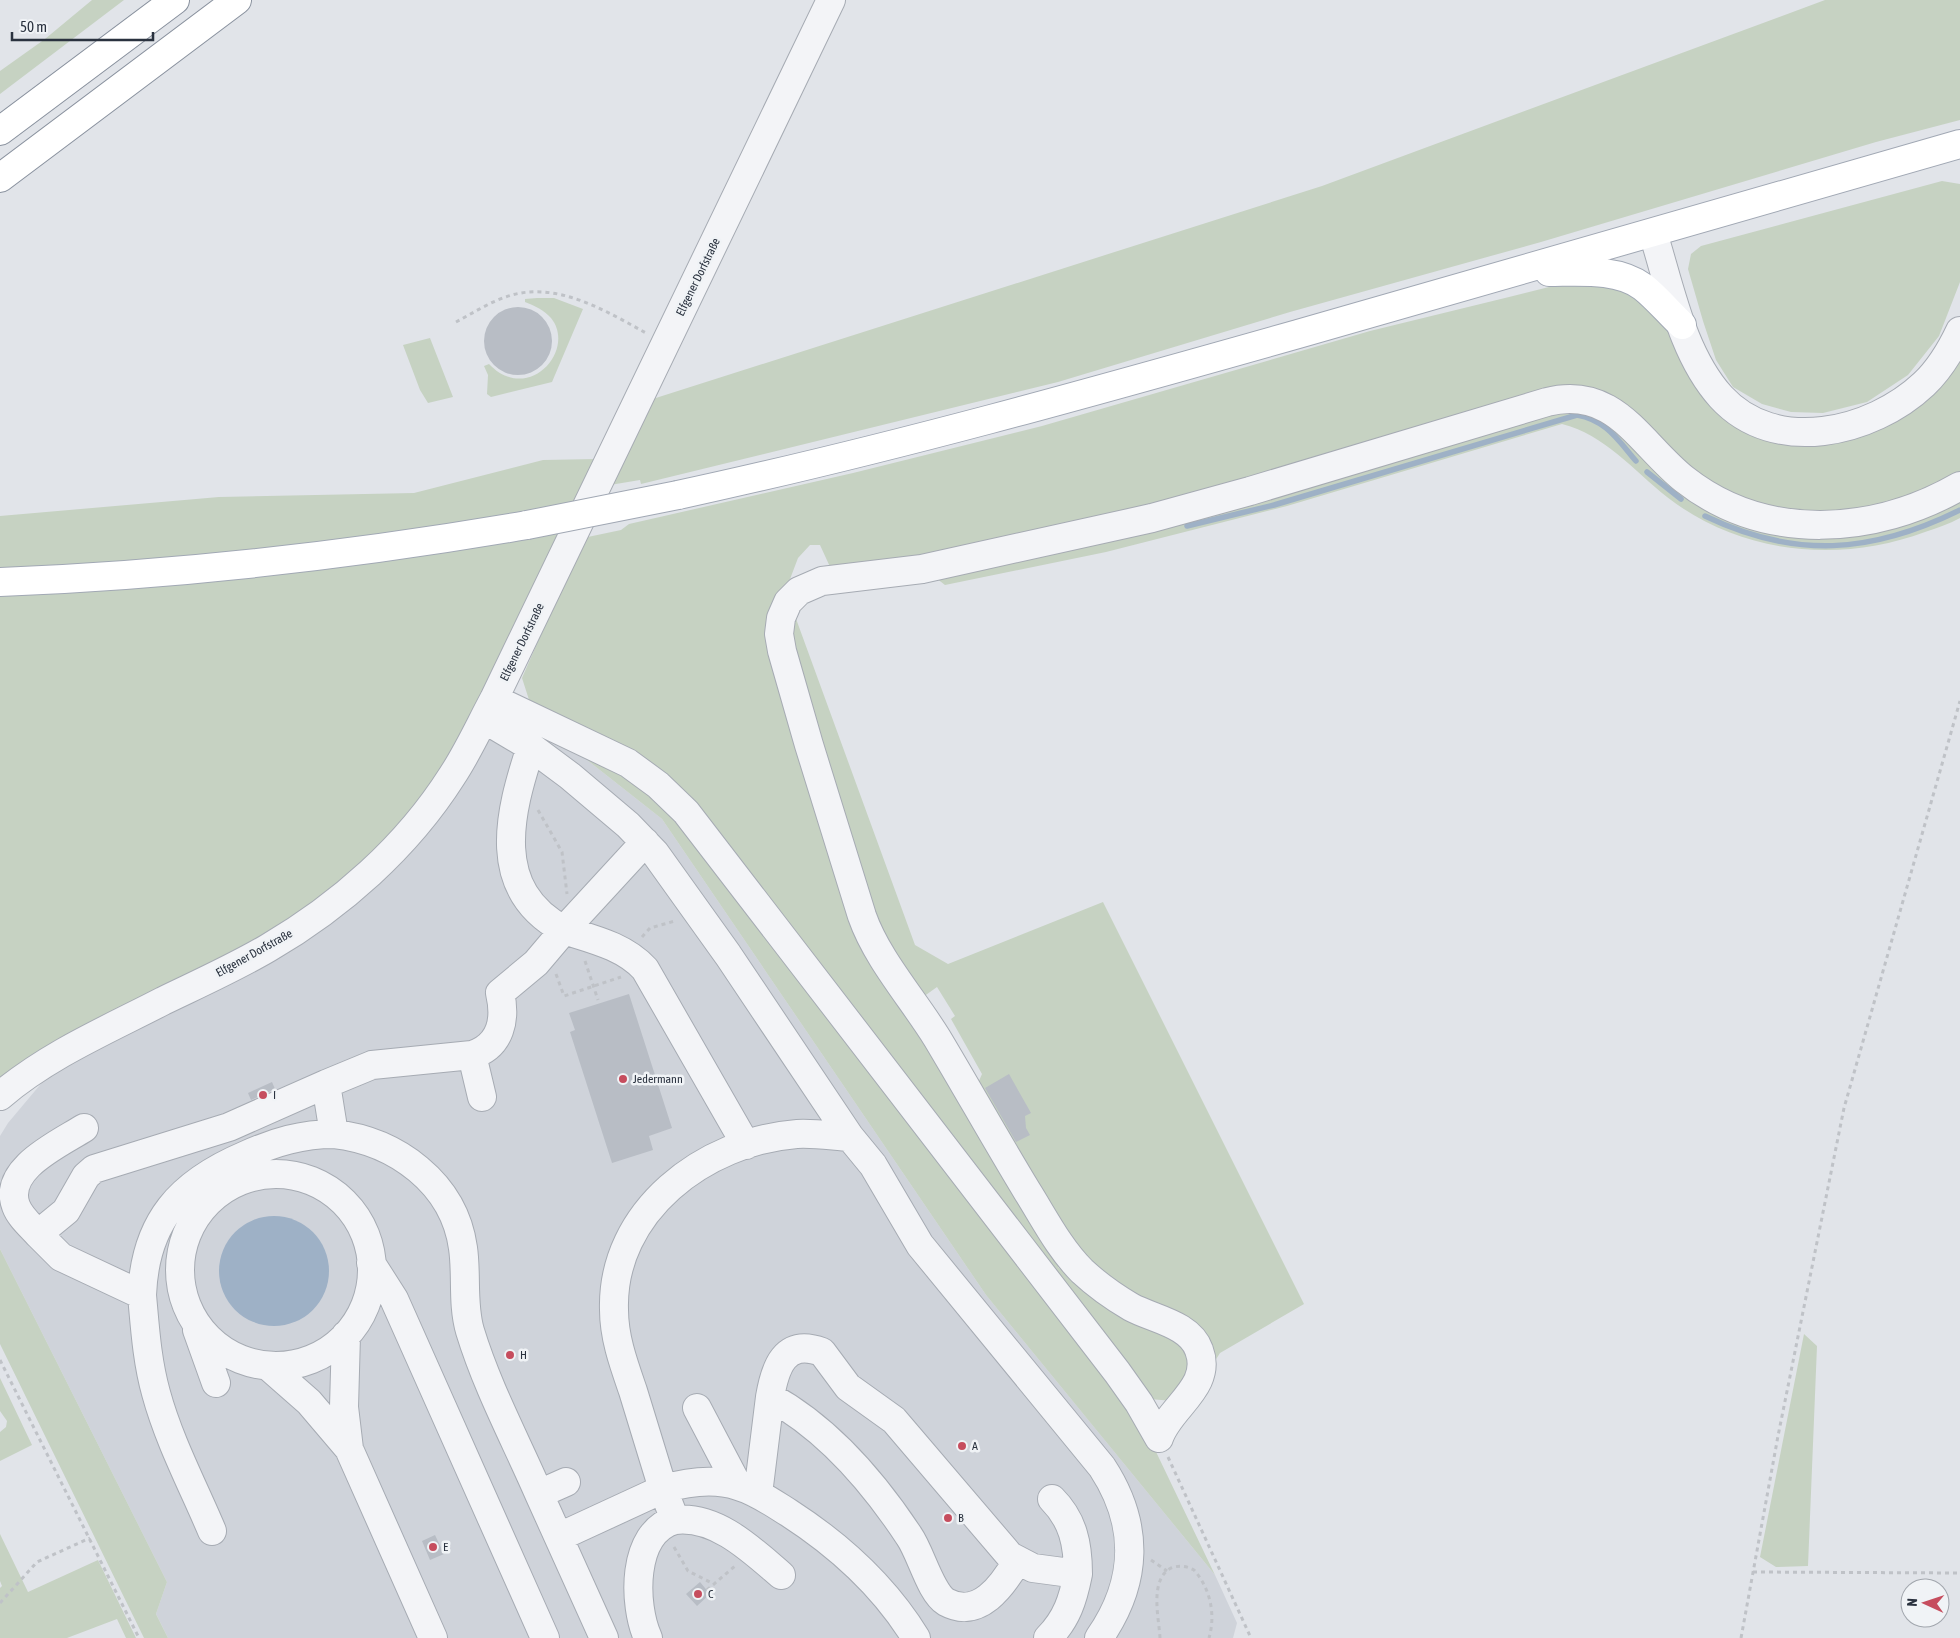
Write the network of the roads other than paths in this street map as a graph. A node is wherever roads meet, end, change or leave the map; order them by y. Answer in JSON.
{"nodes":[{"id":1,"x":175,"y":0,"type":"edge"},
{"id":2,"x":237,"y":0,"type":"edge"},
{"id":3,"x":831,"y":0,"type":"edge"},
{"id":4,"x":0,"y":131,"type":"edge"},
{"id":5,"x":1960,"y":144,"type":"edge"},
{"id":6,"x":0,"y":178,"type":"edge"},
{"id":7,"x":1653,"y":233,"type":"junction"},
{"id":8,"x":1523,"y":271,"type":"junction"},
{"id":9,"x":1682,"y":325,"type":"junction"},
{"id":10,"x":1960,"y":331,"type":"edge"},
{"id":11,"x":1960,"y":486,"type":"edge"},
{"id":12,"x":0,"y":582,"type":"edge"},
{"id":13,"x":489,"y":709,"type":"junction"},
{"id":14,"x":531,"y":747,"type":"junction"},
{"id":15,"x":645,"y":842,"type":"junction"},
{"id":16,"x":564,"y":930,"type":"junction"},
{"id":17,"x":472,"y":1055,"type":"junction"},
{"id":18,"x":326,"y":1084,"type":"junction"},
{"id":19,"x":0,"y":1096,"type":"edge"},
{"id":20,"x":482,"y":1096,"type":"dead end"},
{"id":21,"x":84,"y":1128,"type":"dead end"},
{"id":22,"x":334,"y":1134,"type":"junction"},
{"id":23,"x":850,"y":1137,"type":"junction"},
{"id":24,"x":746,"y":1145,"type":"junction"},
{"id":25,"x":38,"y":1234,"type":"junction"},
{"id":26,"x":371,"y":1263,"type":"junction"},
{"id":27,"x":142,"y":1295,"type":"junction"},
{"id":28,"x":194,"y":1321,"type":"junction"},
{"id":29,"x":346,"y":1336,"type":"junction"},
{"id":30,"x":268,"y":1366,"type":"junction"},
{"id":31,"x":216,"y":1383,"type":"dead end"},
{"id":32,"x":770,"y":1397,"type":"junction"},
{"id":33,"x":697,"y":1408,"type":"dead end"},
{"id":34,"x":349,"y":1449,"type":"junction"},
{"id":35,"x":566,"y":1482,"type":"dead end"},
{"id":36,"x":663,"y":1489,"type":"junction"},
{"id":37,"x":748,"y":1490,"type":"junction"},
{"id":38,"x":539,"y":1494,"type":"junction"},
{"id":39,"x":1052,"y":1499,"type":"dead end"},
{"id":40,"x":668,"y":1522,"type":"junction"},
{"id":41,"x":212,"y":1531,"type":"dead end"},
{"id":42,"x":558,"y":1537,"type":"junction"},
{"id":43,"x":1017,"y":1561,"type":"junction"},
{"id":44,"x":1078,"y":1574,"type":"junction"},
{"id":45,"x":781,"y":1575,"type":"dead end"},
{"id":46,"x":433,"y":1638,"type":"edge"},
{"id":47,"x":545,"y":1638,"type":"edge"},
{"id":48,"x":604,"y":1638,"type":"edge"},
{"id":49,"x":648,"y":1638,"type":"edge"},
{"id":50,"x":916,"y":1638,"type":"edge"},
{"id":51,"x":1048,"y":1638,"type":"edge"},
{"id":52,"x":1099,"y":1638,"type":"edge"}],
"edges":[{"from":1,"to":4,"type":"main road"},
{"from":2,"to":6,"type":"main road"},
{"from":3,"to":13,"type":"street","name":"Elfgener Dorfstraße"},
{"from":5,"to":7,"type":"main road"},
{"from":7,"to":8,"type":"main road"},
{"from":7,"to":9,"type":"street"},
{"from":8,"to":9,"type":"main road"},
{"from":8,"to":12,"type":"main road","bridge":true},
{"from":9,"to":10,"type":"street"},
{"from":11,"to":13,"type":"street"},
{"from":13,"to":14,"type":"street"},
{"from":13,"to":19,"type":"street","name":"Elfgener Dorfstraße"},
{"from":14,"to":15,"type":"street"},
{"from":14,"to":16,"type":"street"},
{"from":15,"to":16,"type":"street"},
{"from":15,"to":23,"type":"street"},
{"from":16,"to":17,"type":"street"},
{"from":16,"to":24,"type":"street"},
{"from":17,"to":18,"type":"street"},
{"from":17,"to":20,"type":"street"},
{"from":18,"to":22,"type":"street"},
{"from":18,"to":25,"type":"street"},
{"from":21,"to":25,"type":"street"},
{"from":22,"to":27,"type":"street"},
{"from":22,"to":38,"type":"street"},
{"from":23,"to":24,"type":"street"},
{"from":23,"to":52,"type":"street"},
{"from":24,"to":36,"type":"street"},
{"from":25,"to":27,"type":"street"},
{"from":26,"to":28,"type":"street"},
{"from":26,"to":29,"type":"street"},
{"from":26,"to":47,"type":"street"},
{"from":27,"to":41,"type":"street"},
{"from":28,"to":30,"type":"street"},
{"from":28,"to":31,"type":"street"},
{"from":29,"to":30,"type":"street"},
{"from":29,"to":34,"type":"street"},
{"from":30,"to":34,"type":"street"},
{"from":32,"to":37,"type":"street"},
{"from":32,"to":43,"type":"street"},
{"from":32,"to":43,"type":"street"},
{"from":33,"to":37,"type":"street"},
{"from":34,"to":46,"type":"street"},
{"from":35,"to":38,"type":"street"},
{"from":36,"to":37,"type":"street"},
{"from":36,"to":40,"type":"street"},
{"from":36,"to":42,"type":"street"},
{"from":37,"to":50,"type":"street"},
{"from":38,"to":42,"type":"street"},
{"from":39,"to":44,"type":"street"},
{"from":40,"to":45,"type":"street"},
{"from":40,"to":49,"type":"street"},
{"from":42,"to":48,"type":"street"},
{"from":43,"to":44,"type":"street"},
{"from":44,"to":51,"type":"street"}]}
